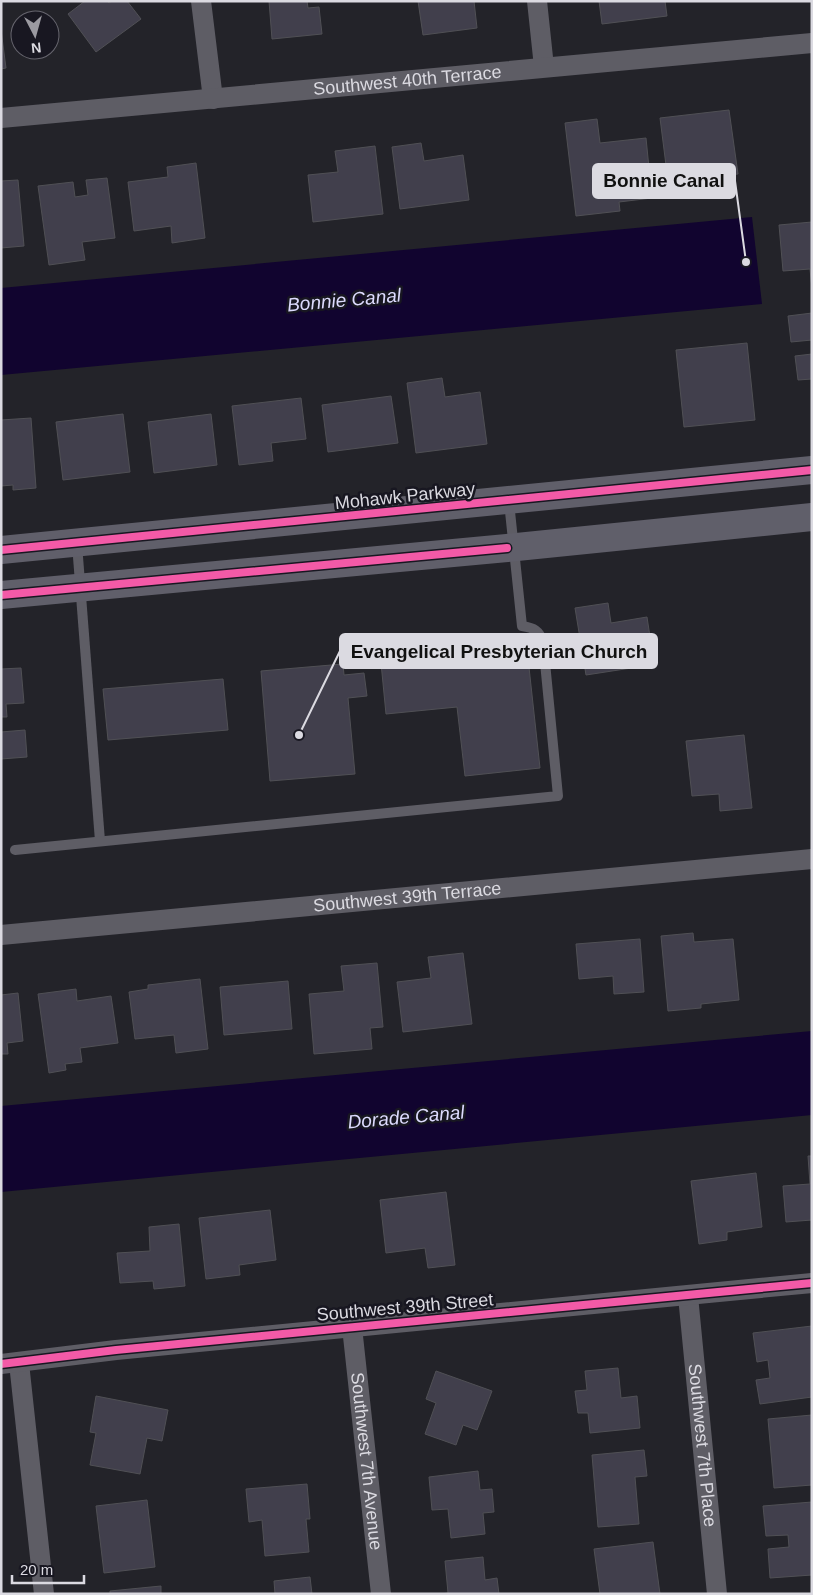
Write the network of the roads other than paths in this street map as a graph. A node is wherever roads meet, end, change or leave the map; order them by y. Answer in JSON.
{"nodes":[{"id":1,"x":202,"y":1,"type":"edge"},
{"id":2,"x":537,"y":1,"type":"edge"},
{"id":3,"x":812,"y":43,"type":"edge"},
{"id":4,"x":544,"y":67,"type":"junction"},
{"id":5,"x":213,"y":99,"type":"junction"},
{"id":6,"x":1,"y":118,"type":"edge"},
{"id":7,"x":812,"y":470,"type":"edge"},
{"id":8,"x":508,"y":501,"type":"junction"},
{"id":9,"x":812,"y":517,"type":"edge"},
{"id":10,"x":77,"y":543,"type":"junction"},
{"id":11,"x":513,"y":547,"type":"junction"},
{"id":12,"x":1,"y":550,"type":"edge"},
{"id":13,"x":81,"y":588,"type":"junction"},
{"id":14,"x":1,"y":595,"type":"edge"},
{"id":15,"x":100,"y":841,"type":"junction"},
{"id":16,"x":14,"y":850,"type":"dead end"},
{"id":17,"x":812,"y":859,"type":"edge"},
{"id":18,"x":1,"y":935,"type":"edge"},
{"id":19,"x":812,"y":1283,"type":"edge"},
{"id":20,"x":688,"y":1296,"type":"junction"},
{"id":21,"x":352,"y":1328,"type":"junction"},
{"id":22,"x":10,"y":1364,"type":"edge"},
{"id":23,"x":44,"y":1594,"type":"edge"},
{"id":24,"x":381,"y":1594,"type":"edge"},
{"id":25,"x":717,"y":1594,"type":"edge"}],
"edges":[{"from":1,"to":5,"type":"street"},
{"from":2,"to":4,"type":"street"},
{"from":3,"to":4,"type":"street","name":"Southwest 40th Terrace"},
{"from":4,"to":5,"type":"street","name":"Southwest 40th Terrace"},
{"from":5,"to":6,"type":"street","name":"Southwest 40th Terrace"},
{"from":7,"to":8,"type":"street","name":"Mohawk Parkway"},
{"from":8,"to":10,"type":"street","name":"Mohawk Parkway"},
{"from":8,"to":11,"type":"lane"},
{"from":9,"to":11,"type":"street"},
{"from":10,"to":12,"type":"street","name":"Mohawk Parkway"},
{"from":10,"to":13,"type":"lane"},
{"from":11,"to":13,"type":"street"},
{"from":11,"to":15,"type":"lane"},
{"from":13,"to":14,"type":"street"},
{"from":13,"to":15,"type":"lane"},
{"from":15,"to":16,"type":"lane"},
{"from":17,"to":18,"type":"street","name":"Southwest 39th Terrace"},
{"from":19,"to":20,"type":"street","name":"Southwest 39th Street"},
{"from":20,"to":21,"type":"street","name":"Southwest 39th Street"},
{"from":20,"to":25,"type":"street","name":"Southwest 7th Place"},
{"from":21,"to":22,"type":"street","name":"Southwest 39th Street"},
{"from":21,"to":24,"type":"street","name":"Southwest 7th Avenue"},
{"from":22,"to":23,"type":"street"}]}
